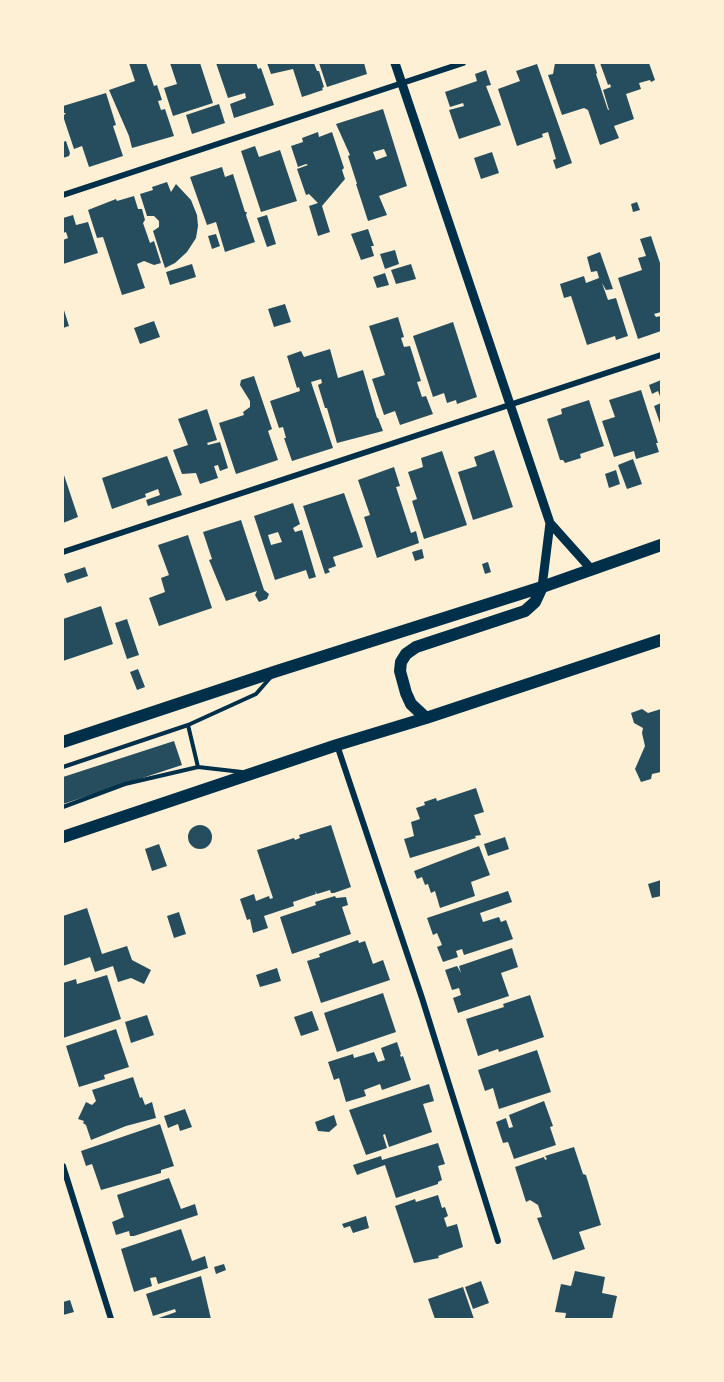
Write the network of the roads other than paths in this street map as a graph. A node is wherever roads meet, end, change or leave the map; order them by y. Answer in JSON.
{"nodes":[{"id":1,"x":395,"y":63,"type":"edge"},
{"id":2,"x":463,"y":63,"type":"edge"},
{"id":3,"x":402,"y":83,"type":"junction"},
{"id":4,"x":63,"y":195,"type":"edge"},
{"id":5,"x":661,"y":355,"type":"edge"},
{"id":6,"x":510,"y":404,"type":"junction"},
{"id":7,"x":550,"y":523,"type":"junction"},
{"id":8,"x":661,"y":545,"type":"edge"},
{"id":9,"x":63,"y":552,"type":"edge"},
{"id":10,"x":592,"y":570,"type":"junction"},
{"id":11,"x":542,"y":587,"type":"junction"},
{"id":12,"x":661,"y":640,"type":"edge"},
{"id":13,"x":277,"y":671,"type":"junction"},
{"id":14,"x":426,"y":718,"type":"junction"},
{"id":15,"x":188,"y":725,"type":"junction"},
{"id":16,"x":63,"y":742,"type":"edge"},
{"id":17,"x":337,"y":745,"type":"junction"},
{"id":18,"x":63,"y":767,"type":"edge"},
{"id":19,"x":198,"y":767,"type":"junction"},
{"id":20,"x":251,"y":774,"type":"junction"},
{"id":21,"x":63,"y":807,"type":"edge"},
{"id":22,"x":63,"y":837,"type":"edge"},
{"id":23,"x":63,"y":1166,"type":"edge"},
{"id":24,"x":498,"y":1240,"type":"dead end"},
{"id":25,"x":111,"y":1319,"type":"edge"}],
"edges":[{"from":1,"to":3,"type":"street"},
{"from":2,"to":3,"type":"street"},
{"from":3,"to":4,"type":"street"},
{"from":3,"to":6,"type":"street"},
{"from":5,"to":6,"type":"street"},
{"from":6,"to":7,"type":"street"},
{"from":6,"to":9,"type":"street"},
{"from":7,"to":10,"type":"street"},
{"from":7,"to":11,"type":"street"},
{"from":8,"to":10,"type":"main road"},
{"from":10,"to":11,"type":"main road"},
{"from":11,"to":13,"type":"main road"},
{"from":11,"to":14,"type":"main road"},
{"from":12,"to":14,"type":"main road"},
{"from":13,"to":15,"type":"lane"},
{"from":13,"to":16,"type":"main road"},
{"from":14,"to":17,"type":"main road"},
{"from":15,"to":18,"type":"lane"},
{"from":15,"to":19,"type":"lane"},
{"from":17,"to":20,"type":"main road"},
{"from":17,"to":24,"type":"street"},
{"from":19,"to":20,"type":"lane"},
{"from":19,"to":21,"type":"lane"},
{"from":20,"to":22,"type":"main road"},
{"from":23,"to":25,"type":"street"}]}
